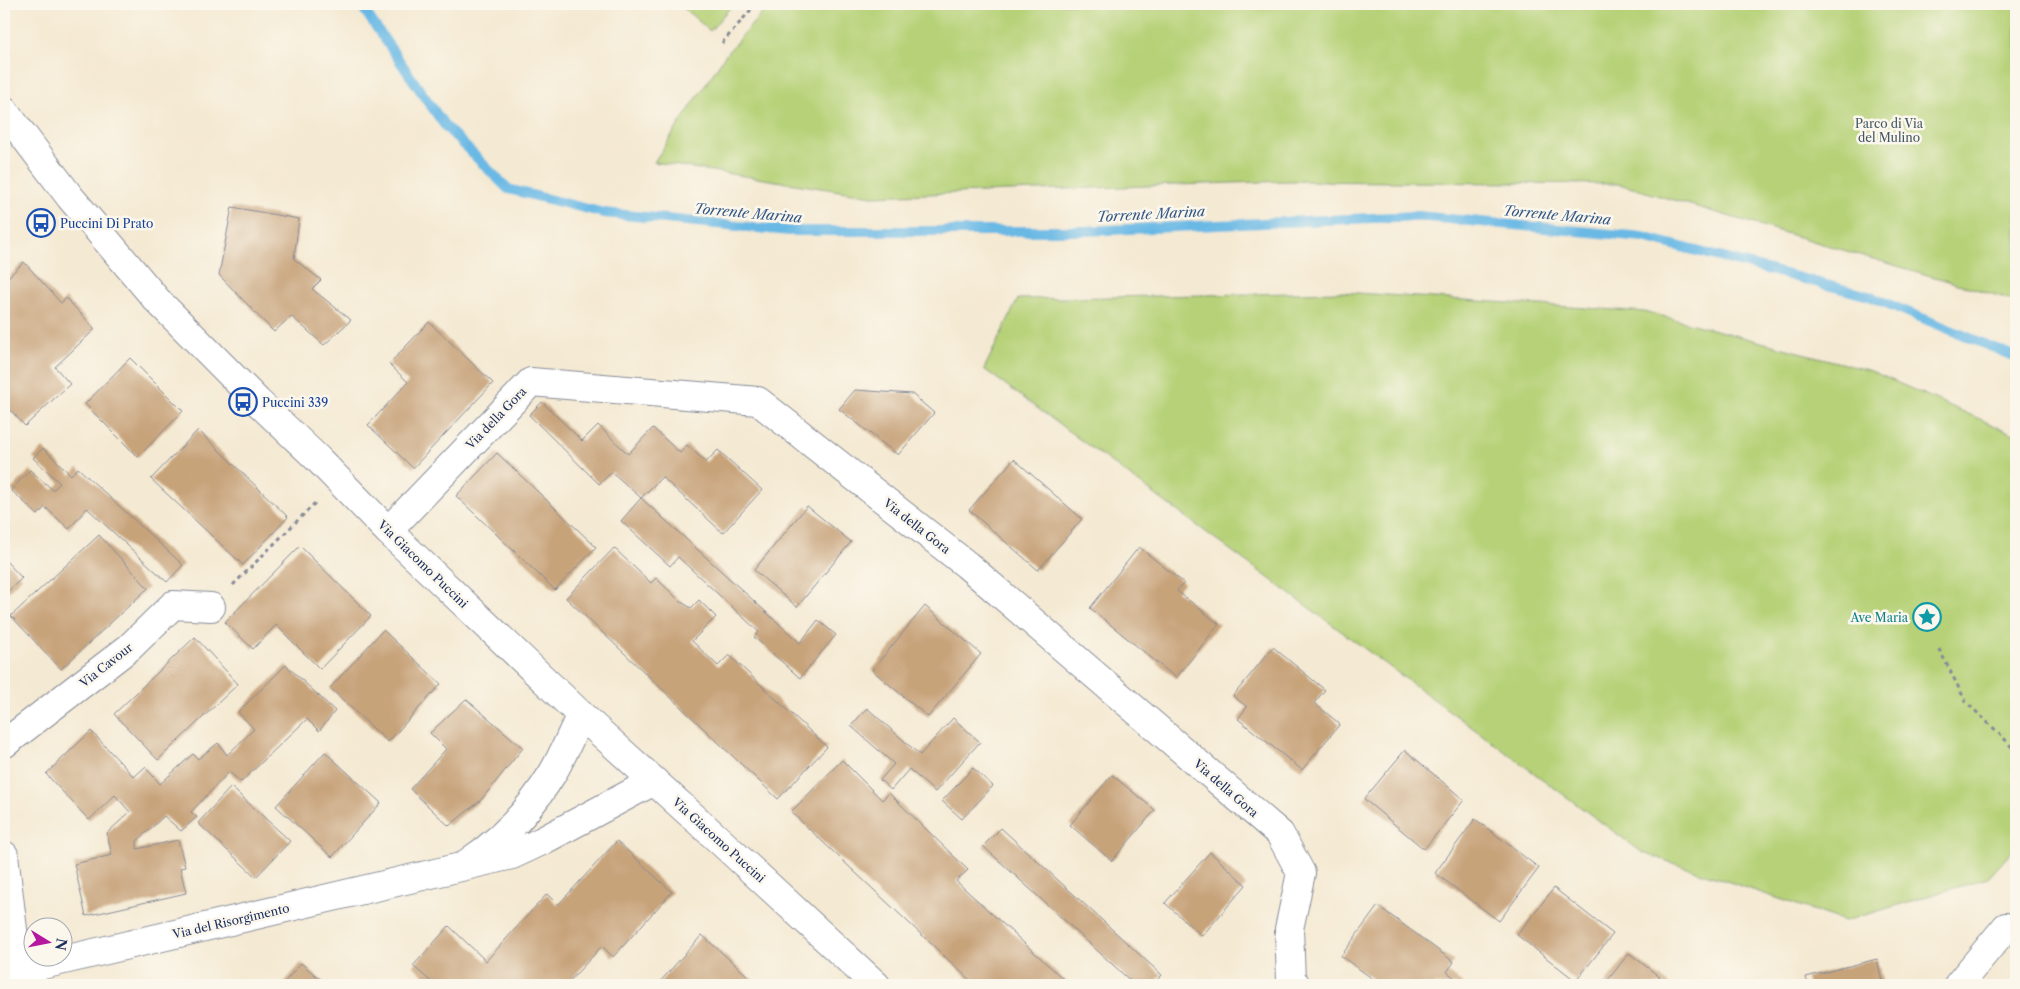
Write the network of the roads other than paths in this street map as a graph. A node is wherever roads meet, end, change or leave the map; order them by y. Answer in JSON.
{"nodes":[{"id":1,"x":4,"y":110,"type":"edge"},
{"id":2,"x":388,"y":531,"type":"junction"},
{"id":3,"x":211,"y":607,"type":"road end"},
{"id":4,"x":580,"y":715,"type":"junction"},
{"id":5,"x":4,"y":744,"type":"edge"},
{"id":6,"x":654,"y":781,"type":"junction"},
{"id":7,"x":4,"y":855,"type":"edge"},
{"id":8,"x":458,"y":869,"type":"junction"},
{"id":9,"x":2013,"y":926,"type":"edge"},
{"id":10,"x":11,"y":972,"type":"edge"},
{"id":11,"x":876,"y":985,"type":"edge"},
{"id":12,"x":1296,"y":985,"type":"edge"},
{"id":13,"x":1958,"y":985,"type":"edge"}],
"edges":[{"from":1,"to":2,"type":"street","name":"Via Giacomo Puccini"},
{"from":2,"to":4,"type":"street","name":"Via Giacomo Puccini"},
{"from":2,"to":12,"type":"street","name":"Via della Gora"},
{"from":3,"to":5,"type":"street","name":"Via Cavour"},
{"from":4,"to":6,"type":"street","name":"Via Giacomo Puccini"},
{"from":4,"to":8,"type":"street","name":"Via del Risorgimento"},
{"from":6,"to":8,"type":"street","name":"Via del Risorgimento"},
{"from":6,"to":11,"type":"street","name":"Via Giacomo Puccini"},
{"from":7,"to":10,"type":"street"},
{"from":8,"to":10,"type":"street","name":"Via del Risorgimento"},
{"from":9,"to":13,"type":"street"}]}
